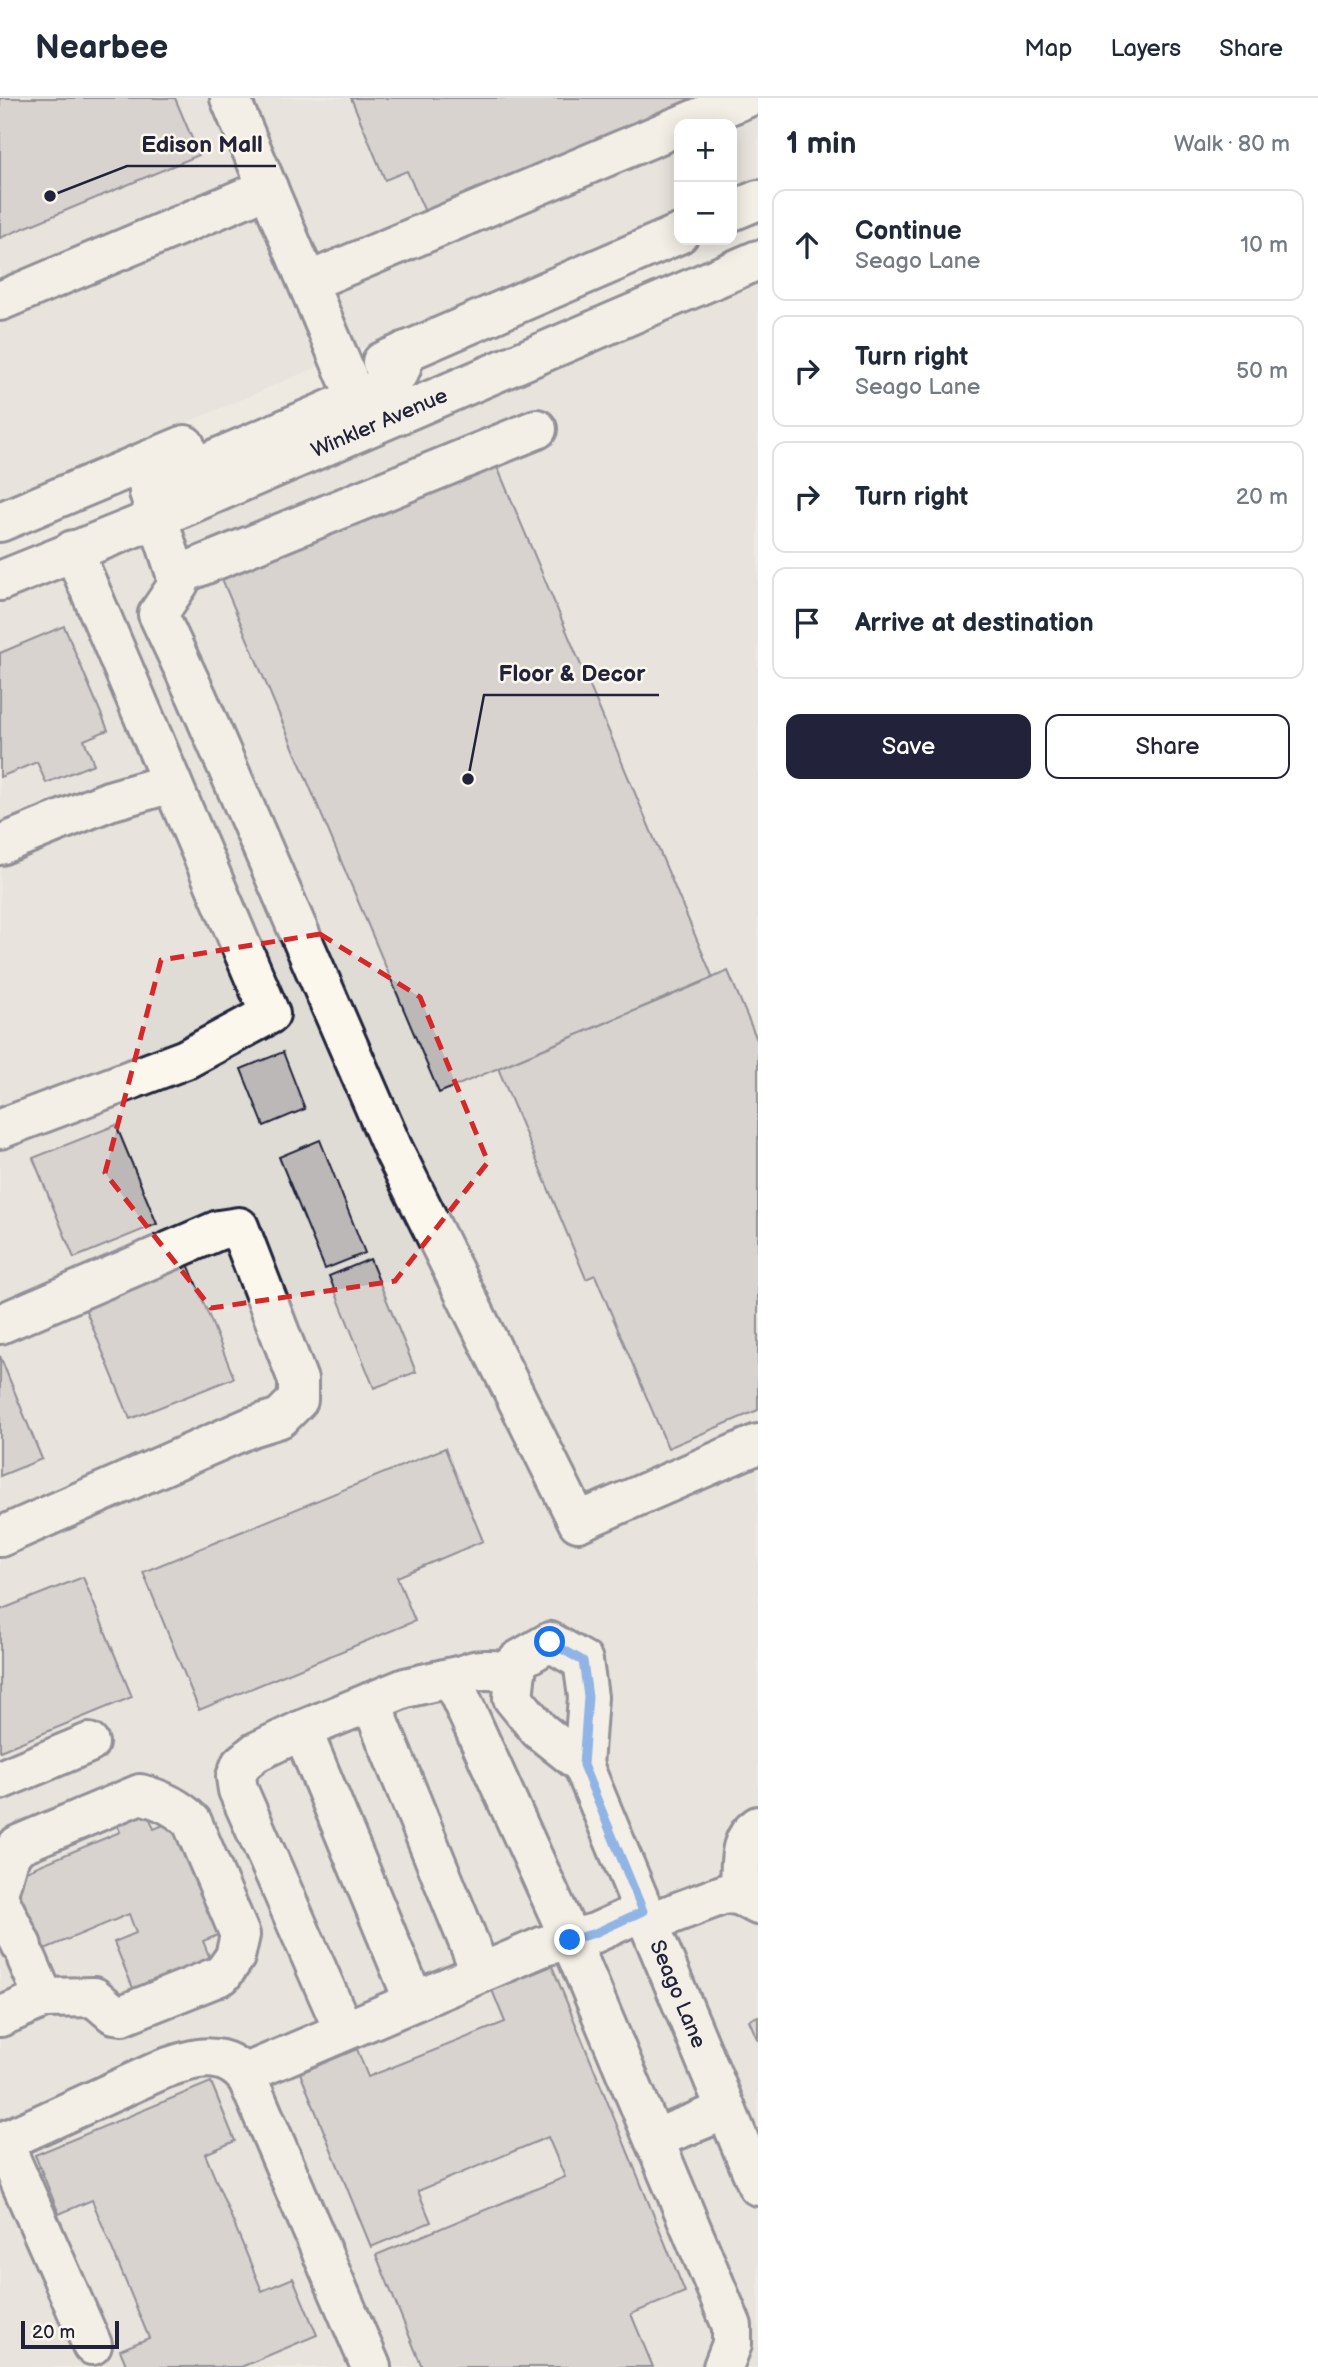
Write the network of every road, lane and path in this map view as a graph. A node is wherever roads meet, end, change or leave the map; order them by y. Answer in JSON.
{"nodes":[{"id":1,"x":230,"y":98,"type":"edge"},
{"id":2,"x":747,"y":98,"type":"edge"},
{"id":3,"x":696,"y":119,"type":"edge"},
{"id":4,"x":674,"y":128,"type":"edge"},
{"id":5,"x":268,"y":188,"type":"junction"},
{"id":6,"x":758,"y":200,"type":"edge"},
{"id":7,"x":737,"y":209,"type":"edge"},
{"id":8,"x":674,"y":236,"type":"edge"},
{"id":9,"x":758,"y":260,"type":"edge"},
{"id":10,"x":308,"y":282,"type":"junction"},
{"id":11,"x":0,"y":301,"type":"edge"},
{"id":12,"x":406,"y":351,"type":"junction"},
{"id":13,"x":347,"y":377,"type":"junction"},
{"id":14,"x":537,"y":429,"type":"dead end"},
{"id":15,"x":156,"y":518,"type":"junction"},
{"id":16,"x":0,"y":522,"type":"edge"},
{"id":17,"x":73,"y":550,"type":"junction"},
{"id":18,"x":176,"y":576,"type":"junction"},
{"id":19,"x":0,"y":580,"type":"edge"},
{"id":20,"x":170,"y":638,"type":"junction"},
{"id":21,"x":119,"y":659,"type":"junction"},
{"id":22,"x":172,"y":783,"type":"junction"},
{"id":23,"x":0,"y":845,"type":"edge"},
{"id":24,"x":0,"y":1129,"type":"edge"},
{"id":25,"x":0,"y":1324,"type":"edge"},
{"id":26,"x":758,"y":1444,"type":"edge"},
{"id":27,"x":0,"y":1538,"type":"edge"},
{"id":28,"x":516,"y":1672,"type":"junction"},
{"id":29,"x":462,"y":1675,"type":"junction"},
{"id":30,"x":371,"y":1702,"type":"junction"},
{"id":31,"x":302,"y":1730,"type":"junction"},
{"id":32,"x":89,"y":1743,"type":"dead end"},
{"id":33,"x":583,"y":1765,"type":"junction"},
{"id":34,"x":0,"y":1780,"type":"edge"},
{"id":35,"x":758,"y":1826,"type":"edge"},
{"id":36,"x":0,"y":1888,"type":"edge"},
{"id":37,"x":748,"y":1900,"type":"edge"},
{"id":38,"x":0,"y":1901,"type":"edge"},
{"id":39,"x":645,"y":1917,"type":"junction"},
{"id":40,"x":570,"y":1940,"type":"junction"},
{"id":41,"x":481,"y":1973,"type":"junction"},
{"id":42,"x":44,"y":1998,"type":"junction"},
{"id":43,"x":414,"y":2001,"type":"junction"},
{"id":44,"x":0,"y":2017,"type":"edge"},
{"id":45,"x":344,"y":2031,"type":"junction"},
{"id":46,"x":244,"y":2074,"type":"junction"},
{"id":47,"x":726,"y":2110,"type":"junction"},
{"id":48,"x":654,"y":2139,"type":"junction"},
{"id":49,"x":1,"y":2142,"type":"edge"},
{"id":50,"x":758,"y":2186,"type":"edge"},
{"id":51,"x":92,"y":2344,"type":"dead end"},
{"id":52,"x":371,"y":2367,"type":"edge"},
{"id":53,"x":723,"y":2367,"type":"edge"}],
"edges":[{"from":1,"to":5,"type":"street"},
{"from":2,"to":3,"type":"street"},
{"from":4,"to":10,"type":"street"},
{"from":5,"to":10,"type":"street"},
{"from":5,"to":11,"type":"street"},
{"from":6,"to":7,"type":"street"},
{"from":8,"to":12,"type":"street"},
{"from":9,"to":15,"type":"street","name":"Winkler Avenue"},
{"from":10,"to":13,"type":"street"},
{"from":12,"to":13,"type":"street"},
{"from":12,"to":15,"type":"street"},
{"from":13,"to":16,"type":"street"},
{"from":14,"to":18,"type":"street"},
{"from":15,"to":17,"type":"street","name":"Winkler Avenue"},
{"from":15,"to":18,"type":"street"},
{"from":17,"to":19,"type":"street","name":"Winkler Avenue"},
{"from":17,"to":21,"type":"street"},
{"from":18,"to":20,"type":"street"},
{"from":20,"to":21,"type":"street"},
{"from":20,"to":26,"type":"street"},
{"from":21,"to":22,"type":"street"},
{"from":22,"to":23,"type":"street"},
{"from":22,"to":24,"type":"street"},
{"from":25,"to":27,"type":"street"},
{"from":28,"to":29,"type":"street"},
{"from":28,"to":33,"type":"street","name":"Seago Lane"},
{"from":28,"to":33,"type":"street","name":"Seago Lane"},
{"from":29,"to":30,"type":"street"},
{"from":29,"to":40,"type":"street"},
{"from":30,"to":31,"type":"street"},
{"from":30,"to":41,"type":"street"},
{"from":31,"to":43,"type":"street"},
{"from":31,"to":45,"type":"street"},
{"from":32,"to":34,"type":"street"},
{"from":33,"to":39,"type":"street","name":"Seago Lane"},
{"from":35,"to":37,"type":"street"},
{"from":36,"to":38,"type":"street"},
{"from":36,"to":42,"type":"street"},
{"from":37,"to":39,"type":"street"},
{"from":38,"to":42,"type":"street"},
{"from":39,"to":40,"type":"street"},
{"from":39,"to":47,"type":"street","name":"Seago Lane"},
{"from":40,"to":41,"type":"street"},
{"from":40,"to":48,"type":"street"},
{"from":41,"to":43,"type":"street"},
{"from":42,"to":44,"type":"street"},
{"from":43,"to":45,"type":"street"},
{"from":45,"to":46,"type":"street"},
{"from":46,"to":49,"type":"street"},
{"from":46,"to":52,"type":"street"},
{"from":47,"to":48,"type":"street"},
{"from":47,"to":50,"type":"street","name":"Seago Lane"},
{"from":48,"to":53,"type":"street"},
{"from":49,"to":51,"type":"street"}]}
